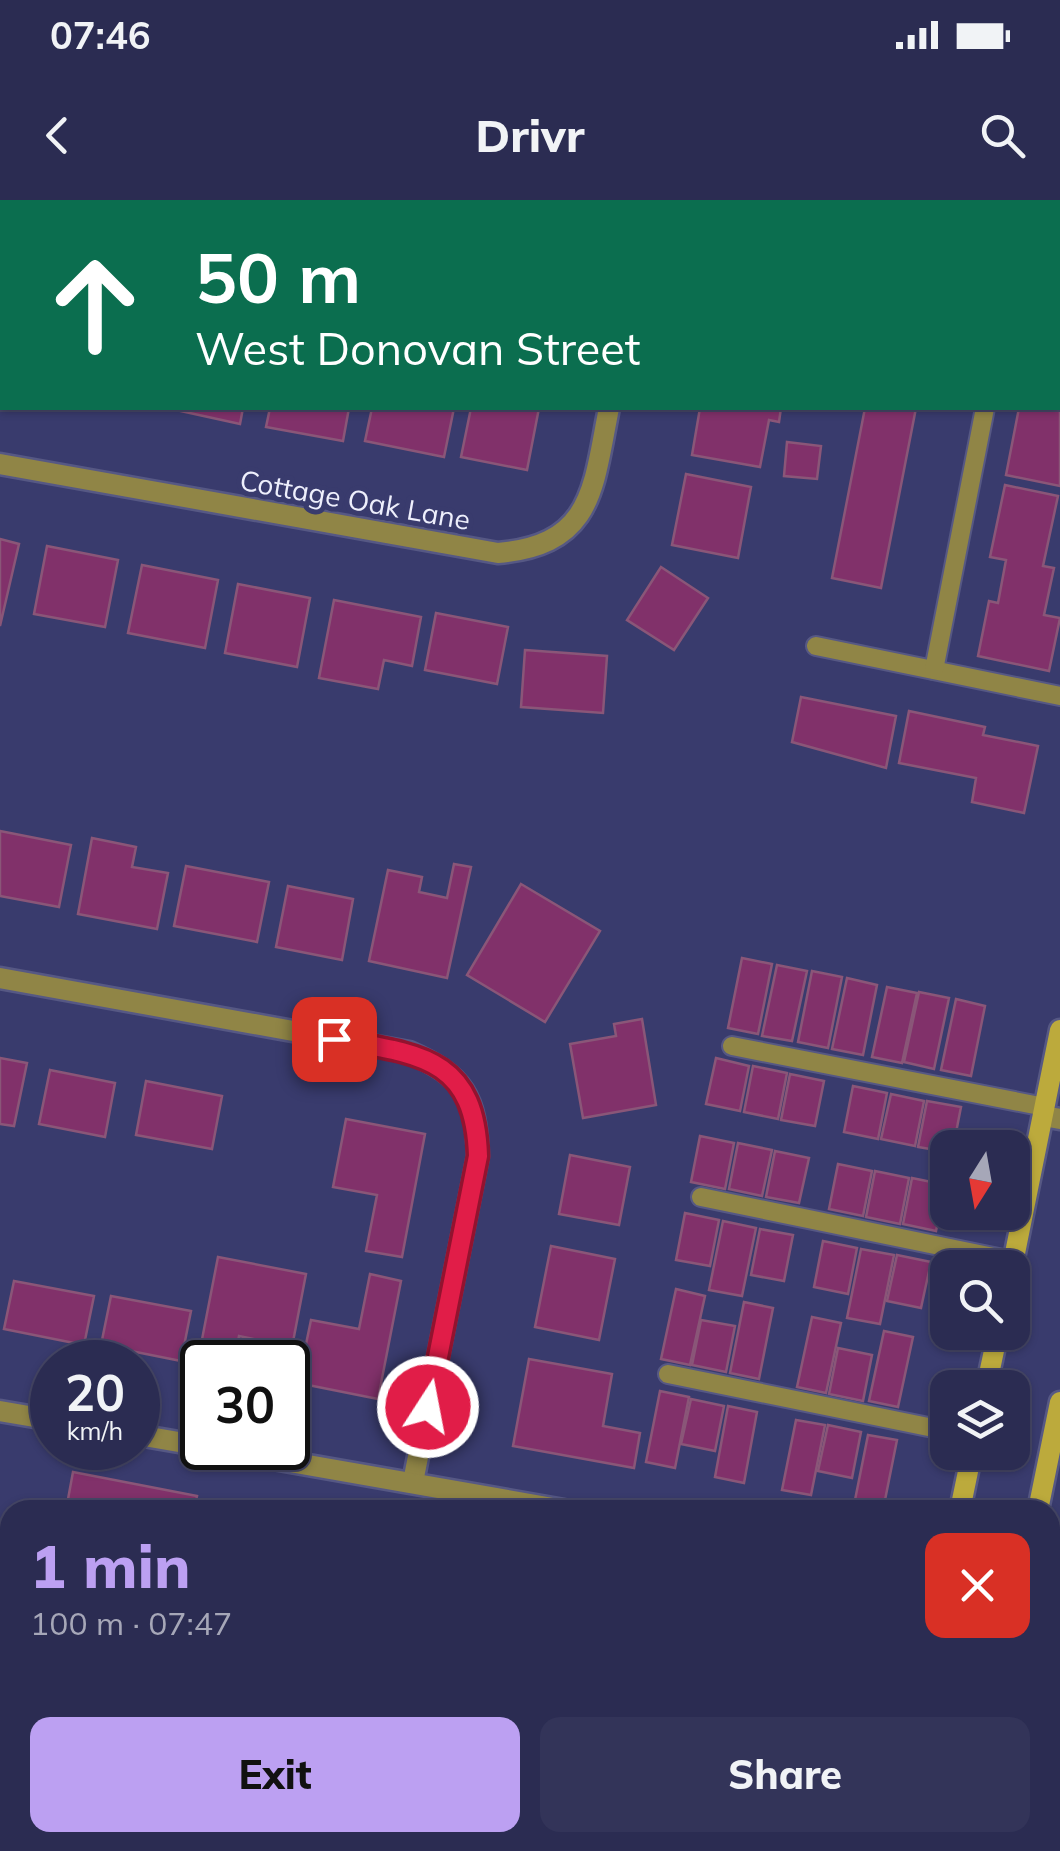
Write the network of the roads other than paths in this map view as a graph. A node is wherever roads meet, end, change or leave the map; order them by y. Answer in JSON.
{"nodes":[{"id":1,"x":608,"y":410,"type":"edge"},
{"id":2,"x":985,"y":410,"type":"edge"},
{"id":3,"x":0,"y":464,"type":"edge"},
{"id":4,"x":816,"y":646,"type":"dead end"},
{"id":5,"x":934,"y":670,"type":"junction"},
{"id":6,"x":1060,"y":696,"type":"edge"},
{"id":7,"x":0,"y":978,"type":"edge"},
{"id":8,"x":1060,"y":1030,"type":"edge"},
{"id":9,"x":732,"y":1046,"type":"dead end"},
{"id":10,"x":1050,"y":1114,"type":"edge"},
{"id":11,"x":701,"y":1198,"type":"dead end"},
{"id":12,"x":946,"y":1250,"type":"edge"},
{"id":13,"x":1016,"y":1250,"type":"edge"},
{"id":14,"x":668,"y":1374,"type":"dead end"},
{"id":15,"x":1060,"y":1402,"type":"edge"},
{"id":16,"x":0,"y":1411,"type":"edge"},
{"id":17,"x":30,"y":1416,"type":"edge"},
{"id":18,"x":930,"y":1428,"type":"edge"},
{"id":19,"x":310,"y":1465,"type":"edge"},
{"id":20,"x":968,"y":1470,"type":"edge"},
{"id":21,"x":413,"y":1482,"type":"junction"},
{"id":22,"x":510,"y":1500,"type":"edge"},
{"id":23,"x":962,"y":1500,"type":"edge"},
{"id":24,"x":1040,"y":1500,"type":"edge"}],
"edges":[{"from":1,"to":3,"type":"street","name":"Cottage Oak Lane"},
{"from":2,"to":5,"type":"lane"},
{"from":4,"to":5,"type":"lane"},
{"from":5,"to":6,"type":"lane"},
{"from":7,"to":21,"type":"street"},
{"from":8,"to":10,"type":"main road"},
{"from":9,"to":10,"type":"lane"},
{"from":10,"to":13,"type":"main road"},
{"from":11,"to":12,"type":"lane"},
{"from":14,"to":18,"type":"lane"},
{"from":15,"to":24,"type":"main road"},
{"from":16,"to":17,"type":"street"},
{"from":19,"to":21,"type":"street"},
{"from":20,"to":23,"type":"main road"},
{"from":21,"to":22,"type":"street"}]}
